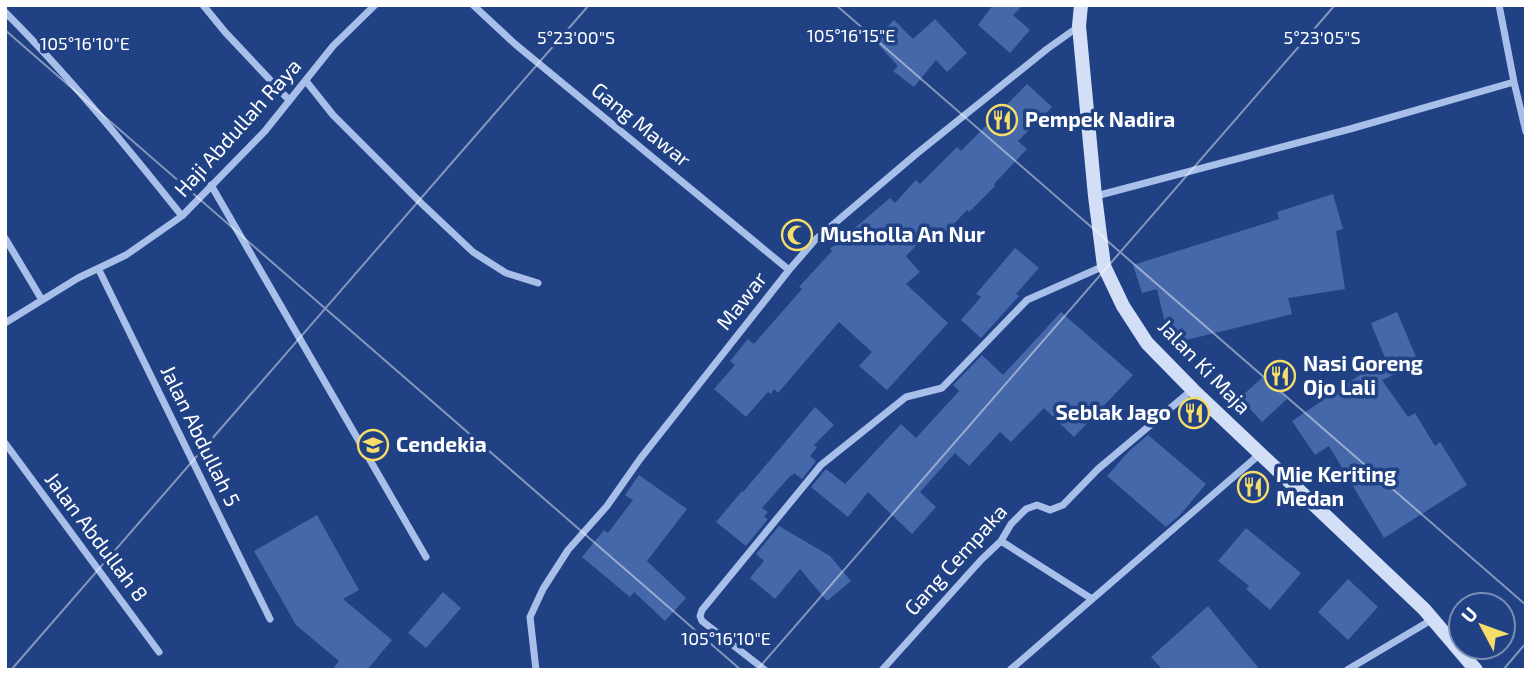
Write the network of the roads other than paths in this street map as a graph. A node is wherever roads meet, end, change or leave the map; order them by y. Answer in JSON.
{"nodes":[{"id":1,"x":203,"y":5,"type":"edge"},
{"id":2,"x":375,"y":5,"type":"edge"},
{"id":3,"x":473,"y":5,"type":"edge"},
{"id":4,"x":1080,"y":5,"type":"edge"},
{"id":5,"x":1499,"y":5,"type":"edge"},
{"id":6,"x":5,"y":12,"type":"edge"},
{"id":7,"x":1079,"y":26,"type":"junction"},
{"id":8,"x":306,"y":81,"type":"junction"},
{"id":9,"x":1514,"y":82,"type":"junction"},
{"id":10,"x":289,"y":100,"type":"junction"},
{"id":11,"x":1526,"y":132,"type":"edge"},
{"id":12,"x":211,"y":185,"type":"junction"},
{"id":13,"x":1095,"y":196,"type":"junction"},
{"id":14,"x":182,"y":216,"type":"junction"},
{"id":15,"x":5,"y":239,"type":"edge"},
{"id":16,"x":1104,"y":266,"type":"junction"},
{"id":17,"x":99,"y":270,"type":"junction"},
{"id":18,"x":789,"y":270,"type":"junction"},
{"id":19,"x":537,"y":284,"type":"dead end"},
{"id":20,"x":42,"y":300,"type":"junction"},
{"id":21,"x":5,"y":324,"type":"edge"},
{"id":22,"x":1193,"y":390,"type":"junction"},
{"id":23,"x":5,"y":443,"type":"edge"},
{"id":24,"x":1261,"y":454,"type":"junction"},
{"id":25,"x":1001,"y":541,"type":"junction"},
{"id":26,"x":426,"y":557,"type":"dead end"},
{"id":27,"x":1092,"y":599,"type":"junction"},
{"id":28,"x":270,"y":618,"type":"dead end"},
{"id":29,"x":1433,"y":619,"type":"junction"},
{"id":30,"x":159,"y":652,"type":"dead end"},
{"id":31,"x":536,"y":670,"type":"edge"},
{"id":32,"x":765,"y":670,"type":"edge"},
{"id":33,"x":882,"y":670,"type":"edge"},
{"id":34,"x":1010,"y":670,"type":"edge"},
{"id":35,"x":1347,"y":670,"type":"edge"},
{"id":36,"x":1476,"y":670,"type":"edge"}],
"edges":[{"from":1,"to":10,"type":"street"},
{"from":2,"to":8,"type":"street","name":"Haji Abdullah Raya"},
{"from":3,"to":18,"type":"street","name":"Gang Mawar"},
{"from":4,"to":7,"type":"main road","name":"Jalan Ki Maja"},
{"from":5,"to":9,"type":"street"},
{"from":6,"to":14,"type":"street"},
{"from":7,"to":13,"type":"main road","name":"Jalan Ki Maja"},
{"from":7,"to":18,"type":"street","name":"Mawar"},
{"from":8,"to":10,"type":"street","name":"Haji Abdullah Raya"},
{"from":8,"to":19,"type":"street"},
{"from":9,"to":11,"type":"street"},
{"from":9,"to":13,"type":"street"},
{"from":10,"to":12,"type":"street","name":"Haji Abdullah Raya"},
{"from":12,"to":14,"type":"street","name":"Haji Abdullah Raya"},
{"from":12,"to":26,"type":"street"},
{"from":13,"to":16,"type":"main road","name":"Jalan Ki Maja"},
{"from":14,"to":17,"type":"street","name":"Haji Abdullah Raya"},
{"from":15,"to":20,"type":"street"},
{"from":16,"to":22,"type":"main road","name":"Jalan Ki Maja"},
{"from":16,"to":32,"type":"street"},
{"from":17,"to":20,"type":"street","name":"Haji Abdullah Raya"},
{"from":17,"to":28,"type":"street","name":"Jalan Abdullah 5"},
{"from":18,"to":31,"type":"street","name":"Mawar"},
{"from":20,"to":21,"type":"street","name":"Haji Abdullah Raya"},
{"from":22,"to":24,"type":"main road","name":"Jalan Ki Maja"},
{"from":22,"to":25,"type":"street","name":"Gang Cempaka"},
{"from":23,"to":30,"type":"street","name":"Jalan Abdullah 8"},
{"from":24,"to":27,"type":"street"},
{"from":24,"to":29,"type":"main road","name":"Jalan Ki Maja"},
{"from":25,"to":27,"type":"street"},
{"from":25,"to":33,"type":"street","name":"Gang Cempaka"},
{"from":27,"to":34,"type":"street"},
{"from":29,"to":35,"type":"street"},
{"from":29,"to":36,"type":"main road","name":"Jalan Ki Maja"}]}
